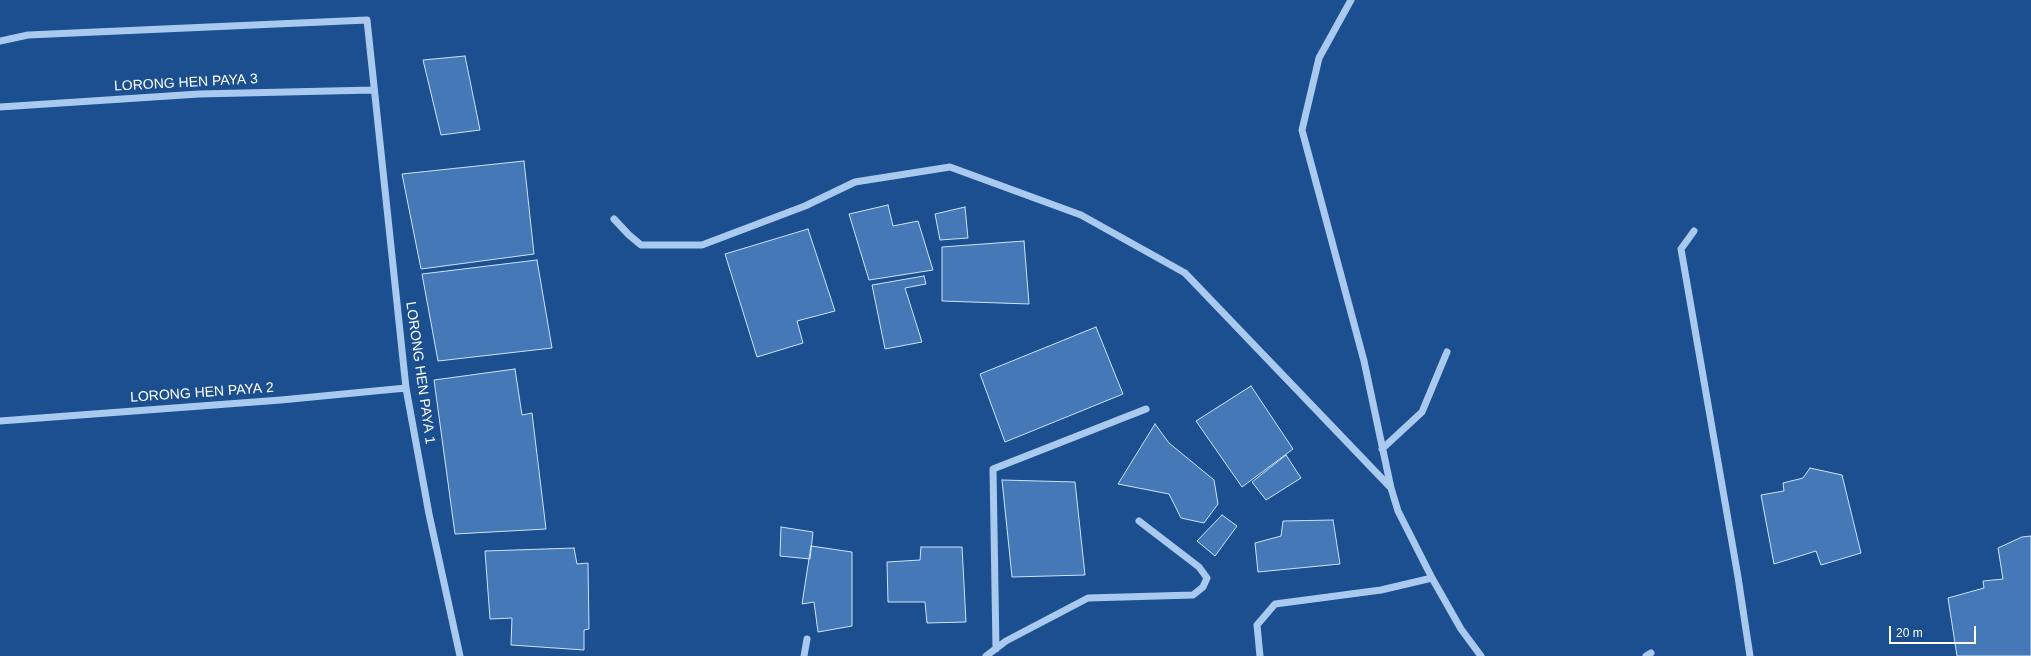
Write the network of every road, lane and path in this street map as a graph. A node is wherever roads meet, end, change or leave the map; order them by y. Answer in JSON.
{"nodes":[{"id":1,"x":1351,"y":0,"type":"edge"},
{"id":2,"x":0,"y":41,"type":"edge"},
{"id":3,"x":374,"y":90,"type":"junction"},
{"id":4,"x":0,"y":107,"type":"edge"},
{"id":5,"x":614,"y":219,"type":"dead end"},
{"id":6,"x":1694,"y":231,"type":"dead end"},
{"id":7,"x":1447,"y":352,"type":"dead end"},
{"id":8,"x":406,"y":388,"type":"junction"},
{"id":9,"x":1146,"y":409,"type":"dead end"},
{"id":10,"x":0,"y":421,"type":"edge"},
{"id":11,"x":1382,"y":449,"type":"junction"},
{"id":12,"x":1392,"y":488,"type":"junction"},
{"id":13,"x":1139,"y":521,"type":"dead end"},
{"id":14,"x":1432,"y":578,"type":"junction"},
{"id":15,"x":807,"y":639,"type":"dead end"},
{"id":16,"x":996,"y":649,"type":"junction"},
{"id":17,"x":460,"y":656,"type":"edge"},
{"id":18,"x":804,"y":656,"type":"edge"},
{"id":19,"x":986,"y":656,"type":"edge"},
{"id":20,"x":1260,"y":656,"type":"edge"},
{"id":21,"x":1481,"y":656,"type":"edge"},
{"id":22,"x":1750,"y":656,"type":"edge"}],
"edges":[{"from":1,"to":11,"type":"street"},
{"from":2,"to":3,"type":"street","name":"LORONG HEN PAYA 1"},
{"from":3,"to":4,"type":"street","name":"LORONG HEN PAYA 3"},
{"from":3,"to":8,"type":"street","name":"LORONG HEN PAYA 1"},
{"from":5,"to":12,"type":"street"},
{"from":6,"to":22,"type":"street"},
{"from":7,"to":11,"type":"street"},
{"from":8,"to":10,"type":"street","name":"LORONG HEN PAYA 2"},
{"from":8,"to":17,"type":"street","name":"LORONG HEN PAYA 1"},
{"from":9,"to":16,"type":"street"},
{"from":11,"to":12,"type":"street"},
{"from":12,"to":14,"type":"street"},
{"from":13,"to":16,"type":"street"},
{"from":14,"to":20,"type":"street"},
{"from":14,"to":21,"type":"street"},
{"from":15,"to":18,"type":"street"},
{"from":16,"to":19,"type":"street"}]}
